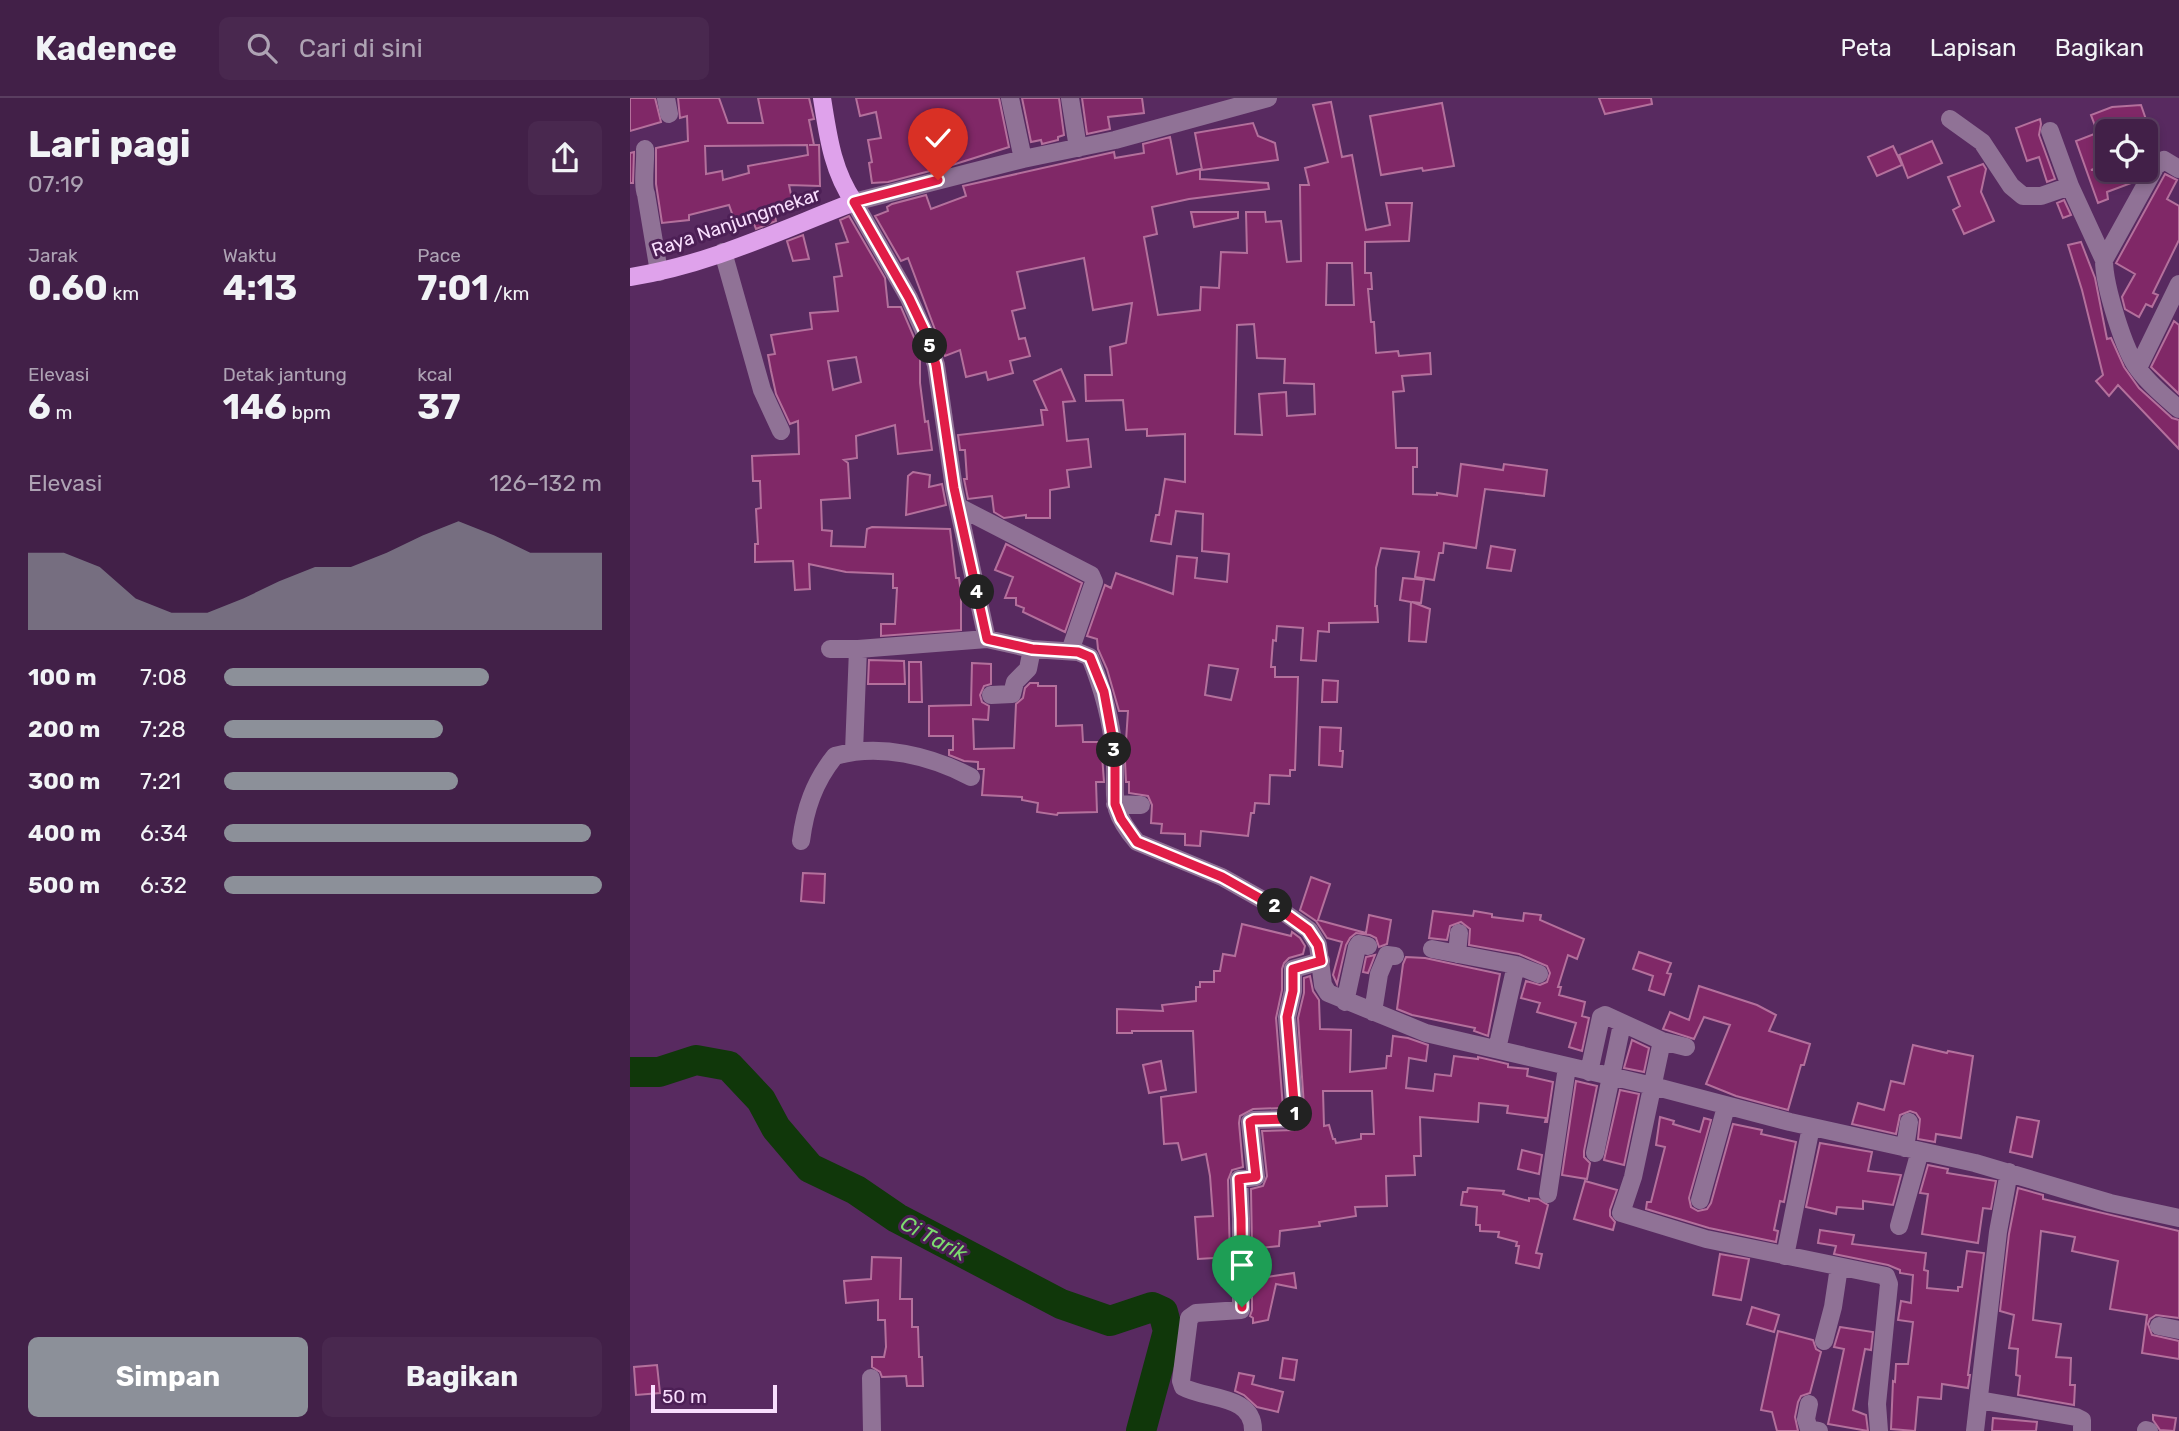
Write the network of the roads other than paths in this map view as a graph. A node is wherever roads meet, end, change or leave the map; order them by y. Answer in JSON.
{"nodes":[{"id":1,"x":822,"y":98,"type":"edge"},
{"id":2,"x":1010,"y":98,"type":"edge"},
{"id":3,"x":1070,"y":98,"type":"edge"},
{"id":4,"x":1264,"y":98,"type":"edge"},
{"id":5,"x":1950,"y":119,"type":"dead end"},
{"id":6,"x":2050,"y":131,"type":"dead end"},
{"id":7,"x":1078,"y":148,"type":"junction"},
{"id":8,"x":645,"y":149,"type":"dead end"},
{"id":9,"x":1023,"y":159,"type":"junction"},
{"id":10,"x":2179,"y":169,"type":"edge"},
{"id":11,"x":2070,"y":186,"type":"junction"},
{"id":12,"x":637,"y":190,"type":"edge"},
{"id":13,"x":857,"y":208,"type":"junction"},
{"id":14,"x":723,"y":252,"type":"junction"},
{"id":15,"x":2104,"y":260,"type":"junction"},
{"id":16,"x":659,"y":272,"type":"junction"},
{"id":17,"x":630,"y":277,"type":"edge"},
{"id":18,"x":2179,"y":284,"type":"edge"},
{"id":19,"x":2138,"y":368,"type":"junction"},
{"id":20,"x":2179,"y":409,"type":"edge"},
{"id":21,"x":781,"y":431,"type":"dead end"},
{"id":22,"x":959,"y":507,"type":"junction"},
{"id":23,"x":987,"y":639,"type":"junction"},
{"id":24,"x":830,"y":649,"type":"dead end"},
{"id":25,"x":858,"y":649,"type":"junction"},
{"id":26,"x":1032,"y":649,"type":"junction"},
{"id":27,"x":1070,"y":652,"type":"junction"},
{"id":28,"x":991,"y":695,"type":"dead end"},
{"id":29,"x":854,"y":751,"type":"junction"},
{"id":30,"x":971,"y":776,"type":"dead end"},
{"id":31,"x":1115,"y":804,"type":"junction"},
{"id":32,"x":1141,"y":805,"type":"dead end"},
{"id":33,"x":801,"y":841,"type":"dead end"},
{"id":34,"x":1459,"y":933,"type":"dead end"},
{"id":35,"x":1368,"y":946,"type":"dead end"},
{"id":36,"x":1432,"y":949,"type":"dead end"},
{"id":37,"x":1457,"y":954,"type":"junction"},
{"id":38,"x":1395,"y":956,"type":"dead end"},
{"id":39,"x":1321,"y":961,"type":"junction"},
{"id":40,"x":1516,"y":965,"type":"junction"},
{"id":41,"x":1539,"y":974,"type":"dead end"},
{"id":42,"x":1345,"y":1002,"type":"junction"},
{"id":43,"x":1373,"y":1012,"type":"junction"},
{"id":44,"x":1622,"y":1024,"type":"junction"},
{"id":45,"x":1662,"y":1041,"type":"junction"},
{"id":46,"x":1686,"y":1047,"type":"dead end"},
{"id":47,"x":1497,"y":1049,"type":"junction"},
{"id":48,"x":1567,"y":1067,"type":"junction"},
{"id":49,"x":1589,"y":1072,"type":"junction"},
{"id":50,"x":1611,"y":1077,"type":"junction"},
{"id":51,"x":1653,"y":1087,"type":"junction"},
{"id":52,"x":1726,"y":1107,"type":"junction"},
{"id":53,"x":1909,"y":1122,"type":"dead end"},
{"id":54,"x":1811,"y":1127,"type":"junction"},
{"id":55,"x":1912,"y":1150,"type":"junction"},
{"id":56,"x":1595,"y":1153,"type":"dead end"},
{"id":57,"x":2008,"y":1172,"type":"junction"},
{"id":58,"x":1548,"y":1194,"type":"dead end"},
{"id":59,"x":1700,"y":1200,"type":"dead end"},
{"id":60,"x":2179,"y":1218,"type":"edge"},
{"id":61,"x":1899,"y":1226,"type":"dead end"},
{"id":62,"x":1785,"y":1256,"type":"junction"},
{"id":63,"x":1839,"y":1267,"type":"junction"},
{"id":64,"x":2159,"y":1326,"type":"dead end"},
{"id":65,"x":2179,"y":1330,"type":"edge"},
{"id":66,"x":1824,"y":1341,"type":"dead end"},
{"id":67,"x":871,"y":1378,"type":"dead end"},
{"id":68,"x":1979,"y":1400,"type":"junction"},
{"id":69,"x":1809,"y":1404,"type":"dead end"},
{"id":70,"x":872,"y":1431,"type":"edge"},
{"id":71,"x":1253,"y":1431,"type":"edge"},
{"id":72,"x":1819,"y":1431,"type":"edge"},
{"id":73,"x":1879,"y":1431,"type":"edge"},
{"id":74,"x":1975,"y":1431,"type":"edge"},
{"id":75,"x":2082,"y":1431,"type":"edge"}],
"edges":[{"from":1,"to":13,"type":"main road"},
{"from":2,"to":9,"type":"street"},
{"from":3,"to":7,"type":"street"},
{"from":4,"to":7,"type":"street","name":"Raya Nanjungmekar"},
{"from":5,"to":11,"type":"street"},
{"from":6,"to":11,"type":"street"},
{"from":7,"to":9,"type":"street","name":"Raya Nanjungmekar"},
{"from":8,"to":12,"type":"street"},
{"from":9,"to":13,"type":"street","name":"Raya Nanjungmekar"},
{"from":10,"to":15,"type":"street"},
{"from":11,"to":15,"type":"street"},
{"from":12,"to":16,"type":"street"},
{"from":13,"to":14,"type":"main road","name":"Raya Nanjungmekar"},
{"from":13,"to":22,"type":"street"},
{"from":14,"to":16,"type":"main road","name":"Raya Nanjungmekar"},
{"from":14,"to":21,"type":"street"},
{"from":15,"to":19,"type":"street"},
{"from":16,"to":17,"type":"main road","name":"Raya Nanjungmekar"},
{"from":18,"to":19,"type":"street"},
{"from":19,"to":20,"type":"street"},
{"from":22,"to":23,"type":"street"},
{"from":22,"to":27,"type":"street"},
{"from":23,"to":25,"type":"street"},
{"from":23,"to":26,"type":"street"},
{"from":24,"to":25,"type":"street"},
{"from":25,"to":29,"type":"street"},
{"from":26,"to":27,"type":"street"},
{"from":26,"to":28,"type":"street"},
{"from":27,"to":31,"type":"street"},
{"from":29,"to":30,"type":"street"},
{"from":29,"to":33,"type":"street"},
{"from":31,"to":32,"type":"street"},
{"from":31,"to":39,"type":"street"},
{"from":34,"to":37,"type":"street"},
{"from":35,"to":42,"type":"street"},
{"from":36,"to":37,"type":"street"},
{"from":37,"to":40,"type":"street"},
{"from":38,"to":43,"type":"street"},
{"from":39,"to":42,"type":"street"},
{"from":39,"to":71,"type":"street"},
{"from":40,"to":41,"type":"street"},
{"from":40,"to":47,"type":"street"},
{"from":42,"to":43,"type":"street"},
{"from":43,"to":47,"type":"street"},
{"from":44,"to":45,"type":"street"},
{"from":44,"to":49,"type":"street"},
{"from":44,"to":50,"type":"street"},
{"from":45,"to":46,"type":"street"},
{"from":45,"to":51,"type":"street"},
{"from":47,"to":48,"type":"street"},
{"from":48,"to":49,"type":"street"},
{"from":48,"to":58,"type":"street"},
{"from":49,"to":50,"type":"street"},
{"from":50,"to":51,"type":"street"},
{"from":50,"to":56,"type":"street"},
{"from":51,"to":52,"type":"street"},
{"from":51,"to":62,"type":"street"},
{"from":52,"to":54,"type":"street"},
{"from":52,"to":59,"type":"street"},
{"from":53,"to":55,"type":"street"},
{"from":54,"to":55,"type":"street"},
{"from":54,"to":62,"type":"street"},
{"from":55,"to":57,"type":"street"},
{"from":55,"to":61,"type":"street"},
{"from":57,"to":60,"type":"street"},
{"from":57,"to":68,"type":"street"},
{"from":62,"to":63,"type":"street"},
{"from":63,"to":66,"type":"street"},
{"from":63,"to":73,"type":"street"},
{"from":64,"to":65,"type":"street"},
{"from":67,"to":70,"type":"street"},
{"from":68,"to":74,"type":"street"},
{"from":68,"to":75,"type":"street"},
{"from":69,"to":72,"type":"street"}]}
